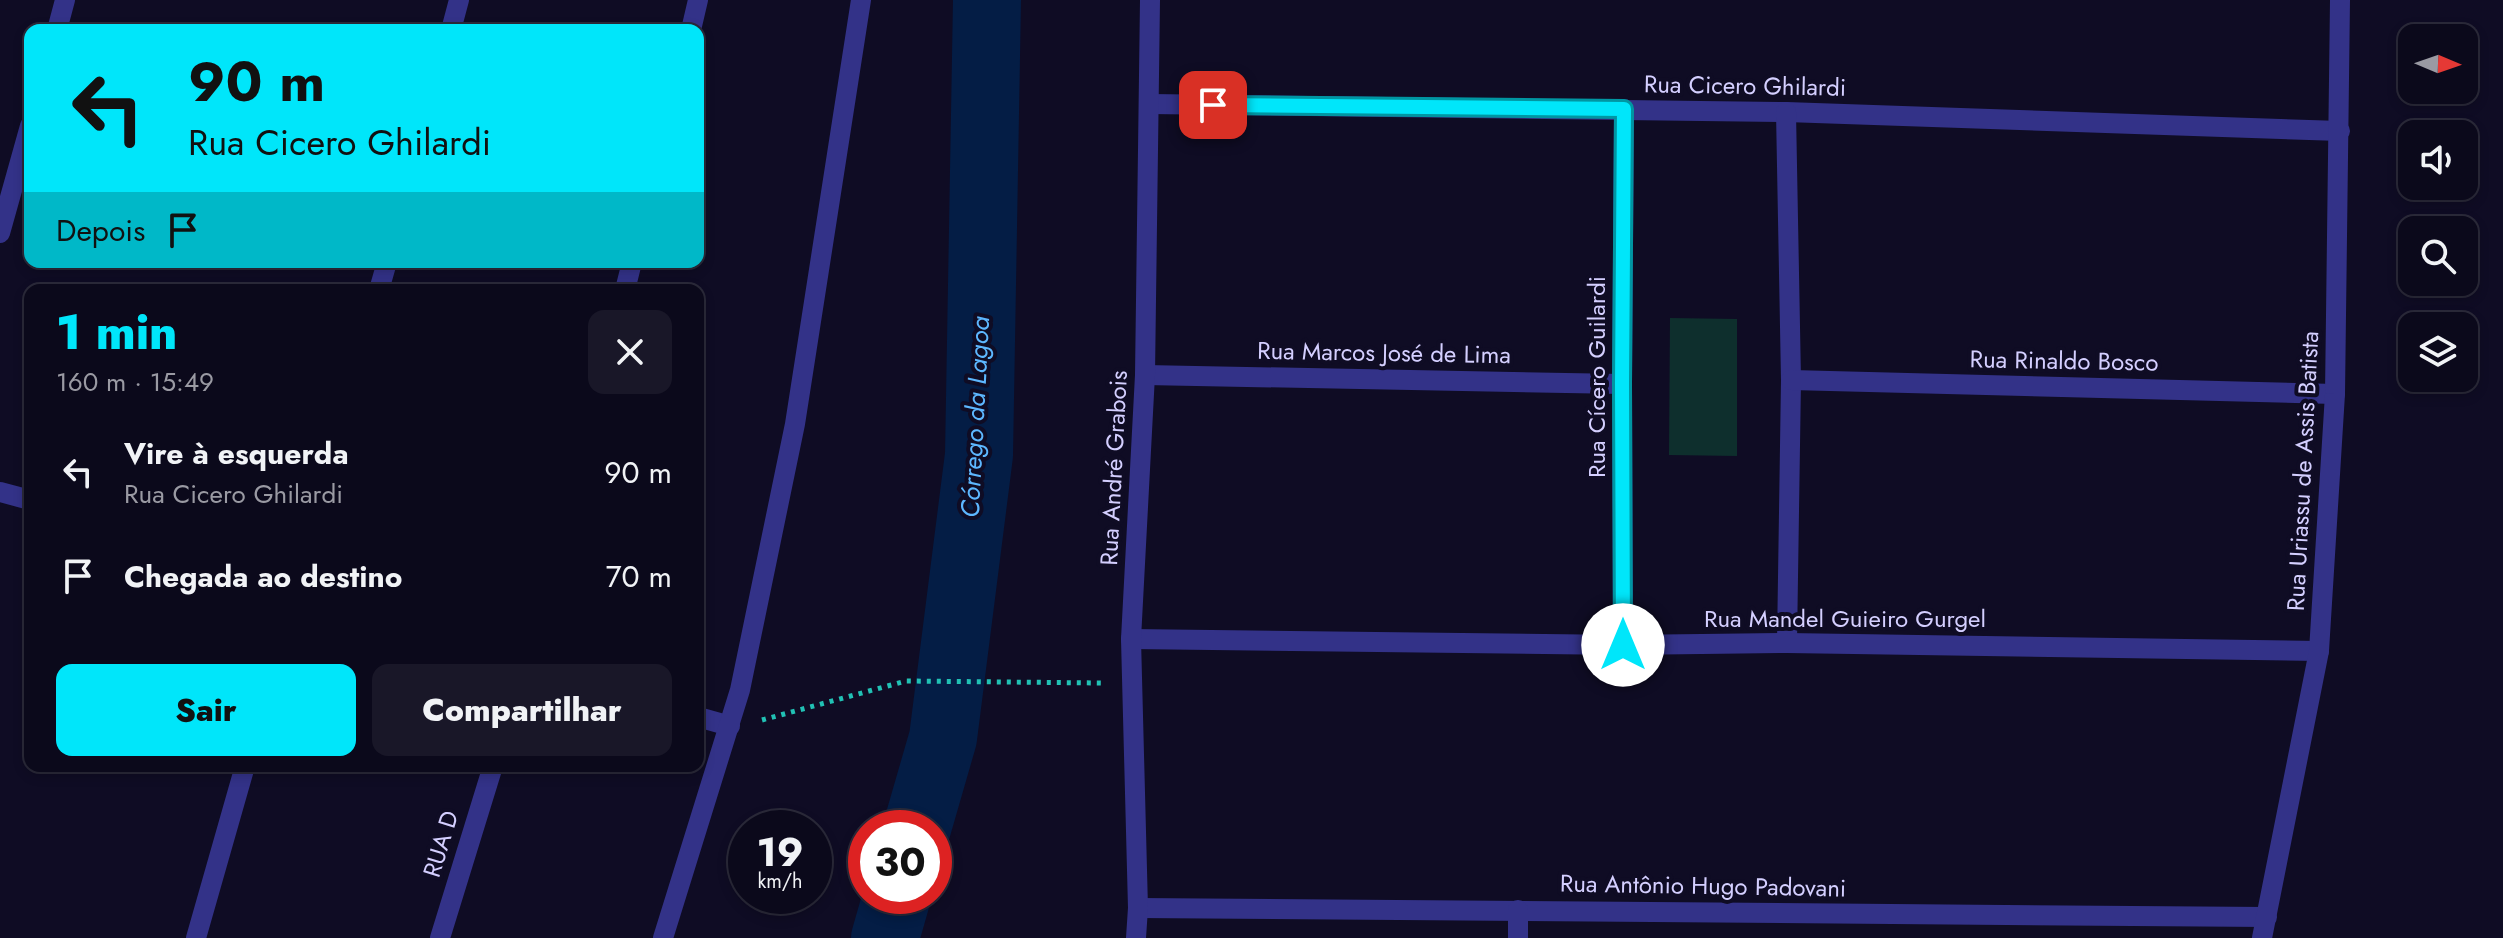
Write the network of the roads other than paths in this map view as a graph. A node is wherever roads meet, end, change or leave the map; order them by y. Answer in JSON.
{"nodes":[{"id":1,"x":65,"y":0,"type":"edge"},
{"id":2,"x":459,"y":0,"type":"edge"},
{"id":3,"x":698,"y":0,"type":"edge"},
{"id":4,"x":861,"y":0,"type":"edge"},
{"id":5,"x":1150,"y":0,"type":"edge"},
{"id":6,"x":2340,"y":0,"type":"edge"},
{"id":7,"x":59,"y":24,"type":"edge"},
{"id":8,"x":453,"y":24,"type":"edge"},
{"id":9,"x":692,"y":24,"type":"edge"},
{"id":10,"x":1149,"y":104,"type":"junction"},
{"id":11,"x":1624,"y":109,"type":"junction"},
{"id":12,"x":1786,"y":112,"type":"junction"},
{"id":13,"x":2340,"y":131,"type":"junction"},
{"id":14,"x":24,"y":147,"type":"edge"},
{"id":15,"x":0,"y":233,"type":"edge"},
{"id":16,"x":1145,"y":375,"type":"junction"},
{"id":17,"x":1791,"y":380,"type":"junction"},
{"id":18,"x":1622,"y":384,"type":"junction"},
{"id":19,"x":2335,"y":394,"type":"junction"},
{"id":20,"x":0,"y":492,"type":"edge"},
{"id":21,"x":24,"y":498,"type":"edge"},
{"id":22,"x":1131,"y":639,"type":"junction"},
{"id":23,"x":1787,"y":643,"type":"junction"},
{"id":24,"x":1623,"y":645,"type":"junction"},
{"id":25,"x":2319,"y":651,"type":"junction"},
{"id":26,"x":704,"y":719,"type":"edge"},
{"id":27,"x":730,"y":726,"type":"junction"},
{"id":28,"x":243,"y":772,"type":"edge"},
{"id":29,"x":491,"y":772,"type":"edge"},
{"id":30,"x":1138,"y":908,"type":"junction"},
{"id":31,"x":1518,"y":910,"type":"junction"},
{"id":32,"x":2267,"y":917,"type":"junction"},
{"id":33,"x":196,"y":938,"type":"edge"},
{"id":34,"x":440,"y":938,"type":"edge"},
{"id":35,"x":663,"y":938,"type":"edge"},
{"id":36,"x":1136,"y":938,"type":"edge"},
{"id":37,"x":1518,"y":938,"type":"edge"},
{"id":38,"x":2262,"y":938,"type":"edge"}],
"edges":[{"from":1,"to":7,"type":"street"},
{"from":2,"to":8,"type":"street"},
{"from":3,"to":9,"type":"street"},
{"from":4,"to":27,"type":"street"},
{"from":5,"to":10,"type":"street","name":"Rua André Grabois"},
{"from":6,"to":13,"type":"street","name":"Rua Uriassu de Assis Batista"},
{"from":10,"to":11,"type":"street","name":"Rua Cicero Ghilardi"},
{"from":10,"to":16,"type":"street","name":"Rua André Grabois"},
{"from":11,"to":12,"type":"street","name":"Rua Cicero Ghilardi"},
{"from":11,"to":18,"type":"street","name":"Rua Cícero Guilardi"},
{"from":12,"to":13,"type":"street","name":"Rua Cicero Ghilardi"},
{"from":12,"to":17,"type":"street"},
{"from":13,"to":19,"type":"street","name":"Rua Uriassu de Assis Batista"},
{"from":14,"to":15,"type":"street"},
{"from":16,"to":18,"type":"street","name":"Rua Marcos José de Lima"},
{"from":16,"to":22,"type":"street","name":"Rua André Grabois"},
{"from":17,"to":19,"type":"street","name":"Rua Rinaldo Bosco"},
{"from":17,"to":23,"type":"street"},
{"from":18,"to":24,"type":"street","name":"Rua Cícero Guilardi"},
{"from":19,"to":25,"type":"street","name":"Rua Uriassu de Assis Batista"},
{"from":20,"to":21,"type":"street"},
{"from":22,"to":24,"type":"street","name":"Rua Mandel Guieiro Gurgel"},
{"from":22,"to":30,"type":"street","name":"Rua André Grabois"},
{"from":23,"to":24,"type":"street","name":"Rua Mandel Guieiro Gurgel"},
{"from":23,"to":25,"type":"street","name":"Rua Mandel Guieiro Gurgel"},
{"from":25,"to":32,"type":"street","name":"Rua Uriassu de Assis Batista"},
{"from":26,"to":27,"type":"street"},
{"from":27,"to":35,"type":"street"},
{"from":28,"to":33,"type":"street"},
{"from":29,"to":34,"type":"street","name":"RUA D"},
{"from":30,"to":31,"type":"street","name":"Rua Antônio Hugo Padovani"},
{"from":30,"to":36,"type":"street","name":"Rua André Grabois"},
{"from":31,"to":32,"type":"street","name":"Rua Antônio Hugo Padovani"},
{"from":31,"to":37,"type":"street"},
{"from":32,"to":38,"type":"street","name":"Rua Uriassu de Assis Batista"}]}
